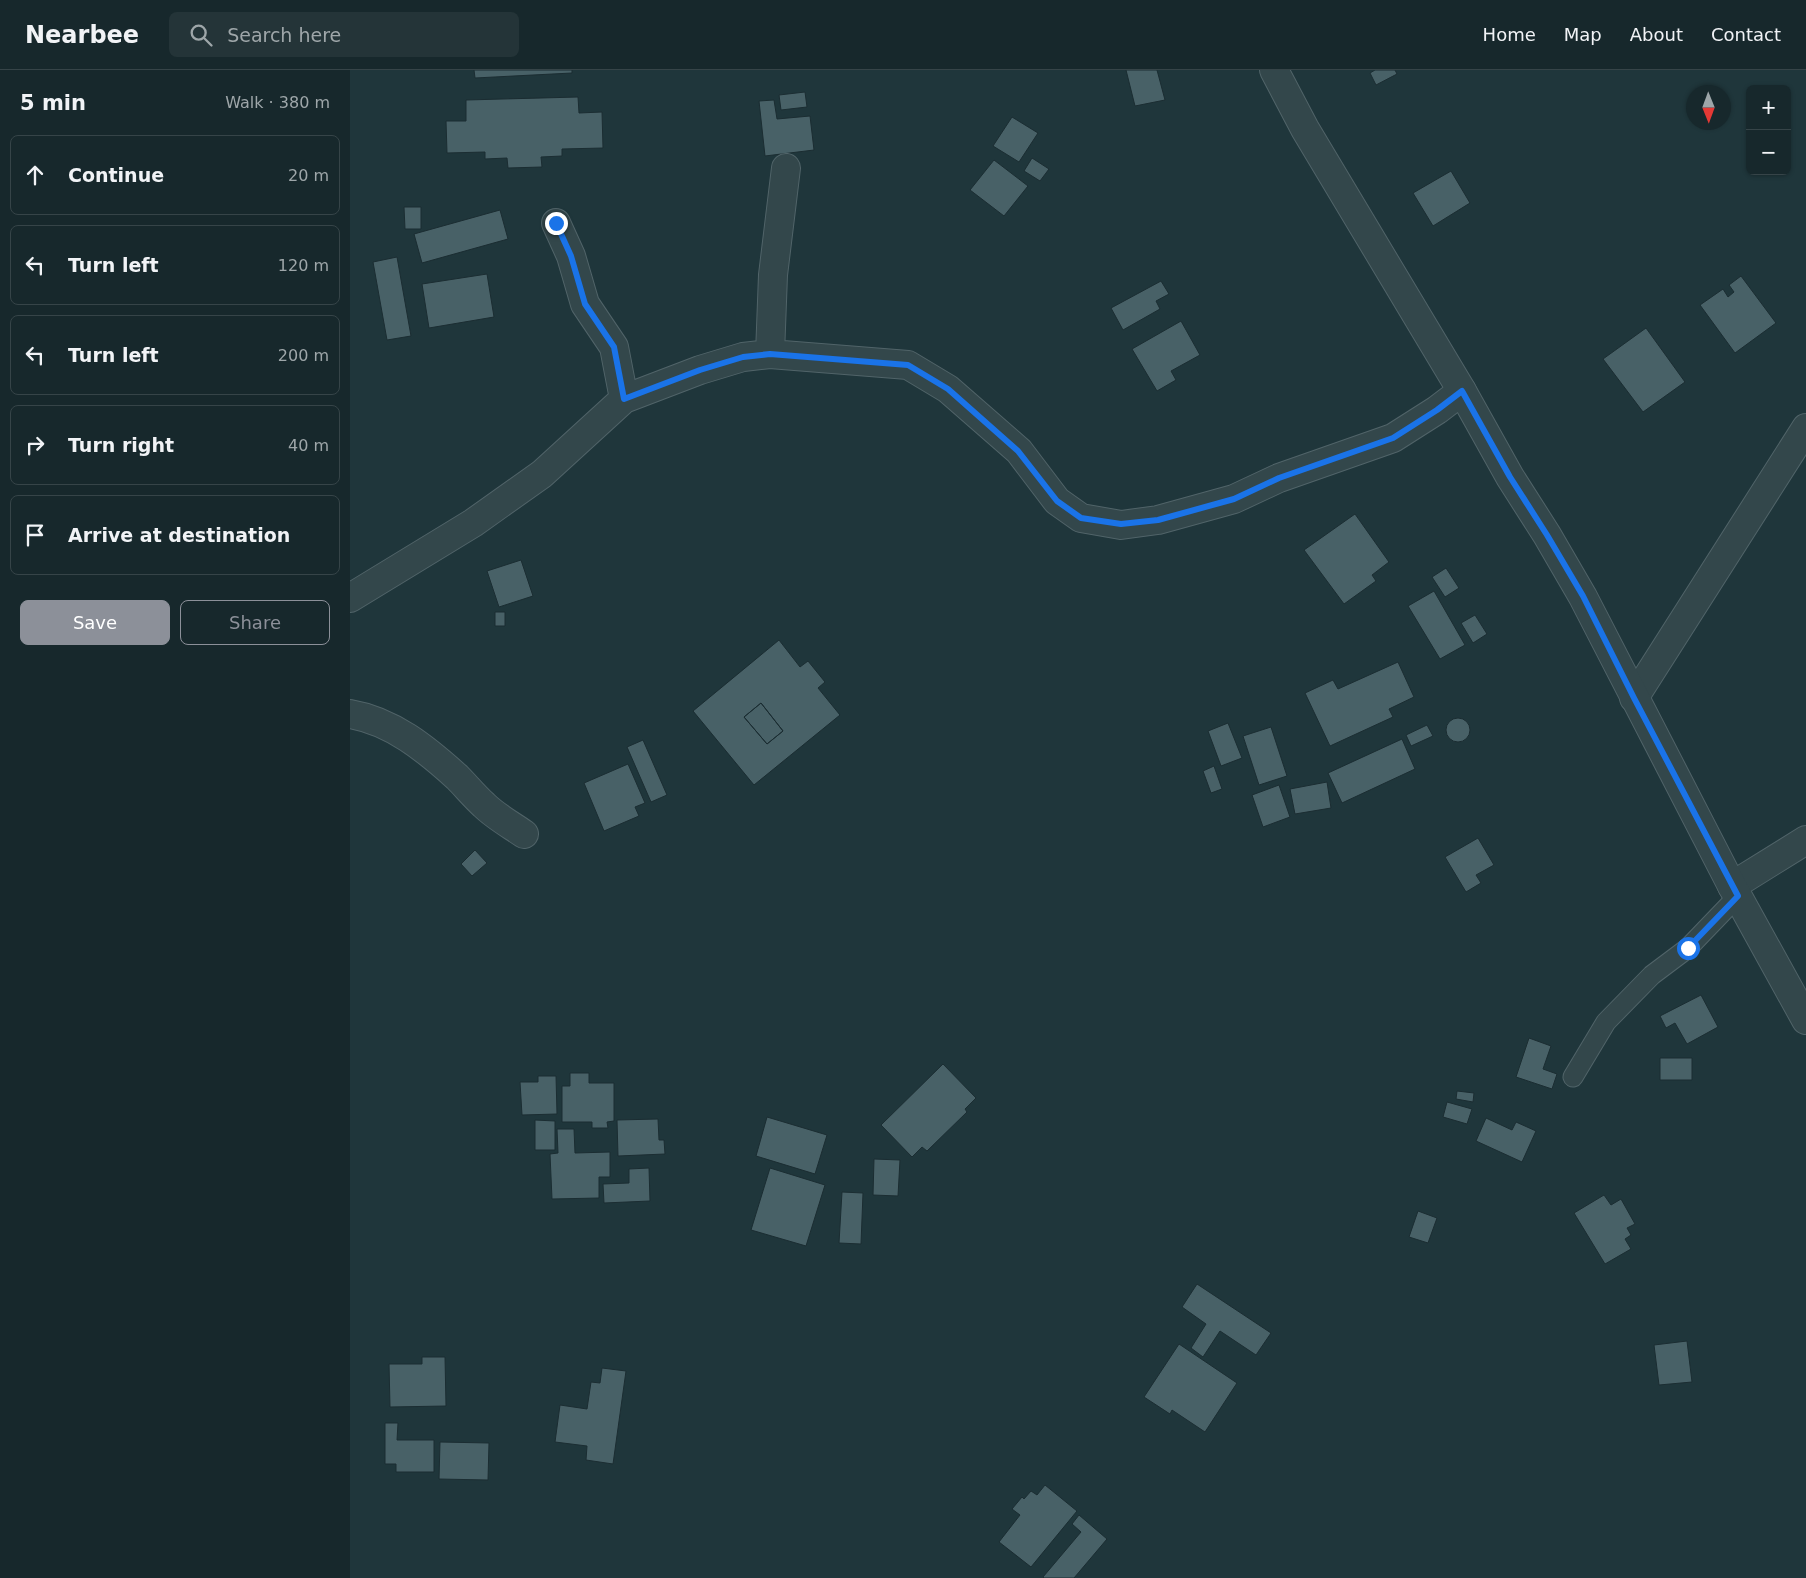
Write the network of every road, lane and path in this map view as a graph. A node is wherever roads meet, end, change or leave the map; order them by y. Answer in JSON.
{"nodes":[{"id":1,"x":1274,"y":70,"type":"edge"},
{"id":2,"x":786,"y":168,"type":"dead end"},
{"id":3,"x":556,"y":223,"type":"dead end"},
{"id":4,"x":770,"y":354,"type":"junction"},
{"id":5,"x":1462,"y":391,"type":"junction"},
{"id":6,"x":624,"y":399,"type":"junction"},
{"id":7,"x":1806,"y":428,"type":"edge"},
{"id":8,"x":350,"y":598,"type":"edge"},
{"id":9,"x":1634,"y":698,"type":"junction"},
{"id":10,"x":354,"y":711,"type":"edge"},
{"id":11,"x":524,"y":834,"type":"dead end"},
{"id":12,"x":1806,"y":840,"type":"edge"},
{"id":13,"x":1735,"y":891,"type":"junction"},
{"id":14,"x":1806,"y":1020,"type":"edge"},
{"id":15,"x":1573,"y":1077,"type":"dead end"}],
"edges":[{"from":1,"to":5,"type":"street"},
{"from":2,"to":4,"type":"street"},
{"from":3,"to":6,"type":"street"},
{"from":4,"to":5,"type":"street"},
{"from":4,"to":6,"type":"street"},
{"from":5,"to":9,"type":"street"},
{"from":6,"to":8,"type":"street"},
{"from":7,"to":9,"type":"street"},
{"from":9,"to":13,"type":"street"},
{"from":10,"to":11,"type":"street"},
{"from":12,"to":13,"type":"street"},
{"from":13,"to":14,"type":"street"},
{"from":13,"to":15,"type":"lane"}]}
